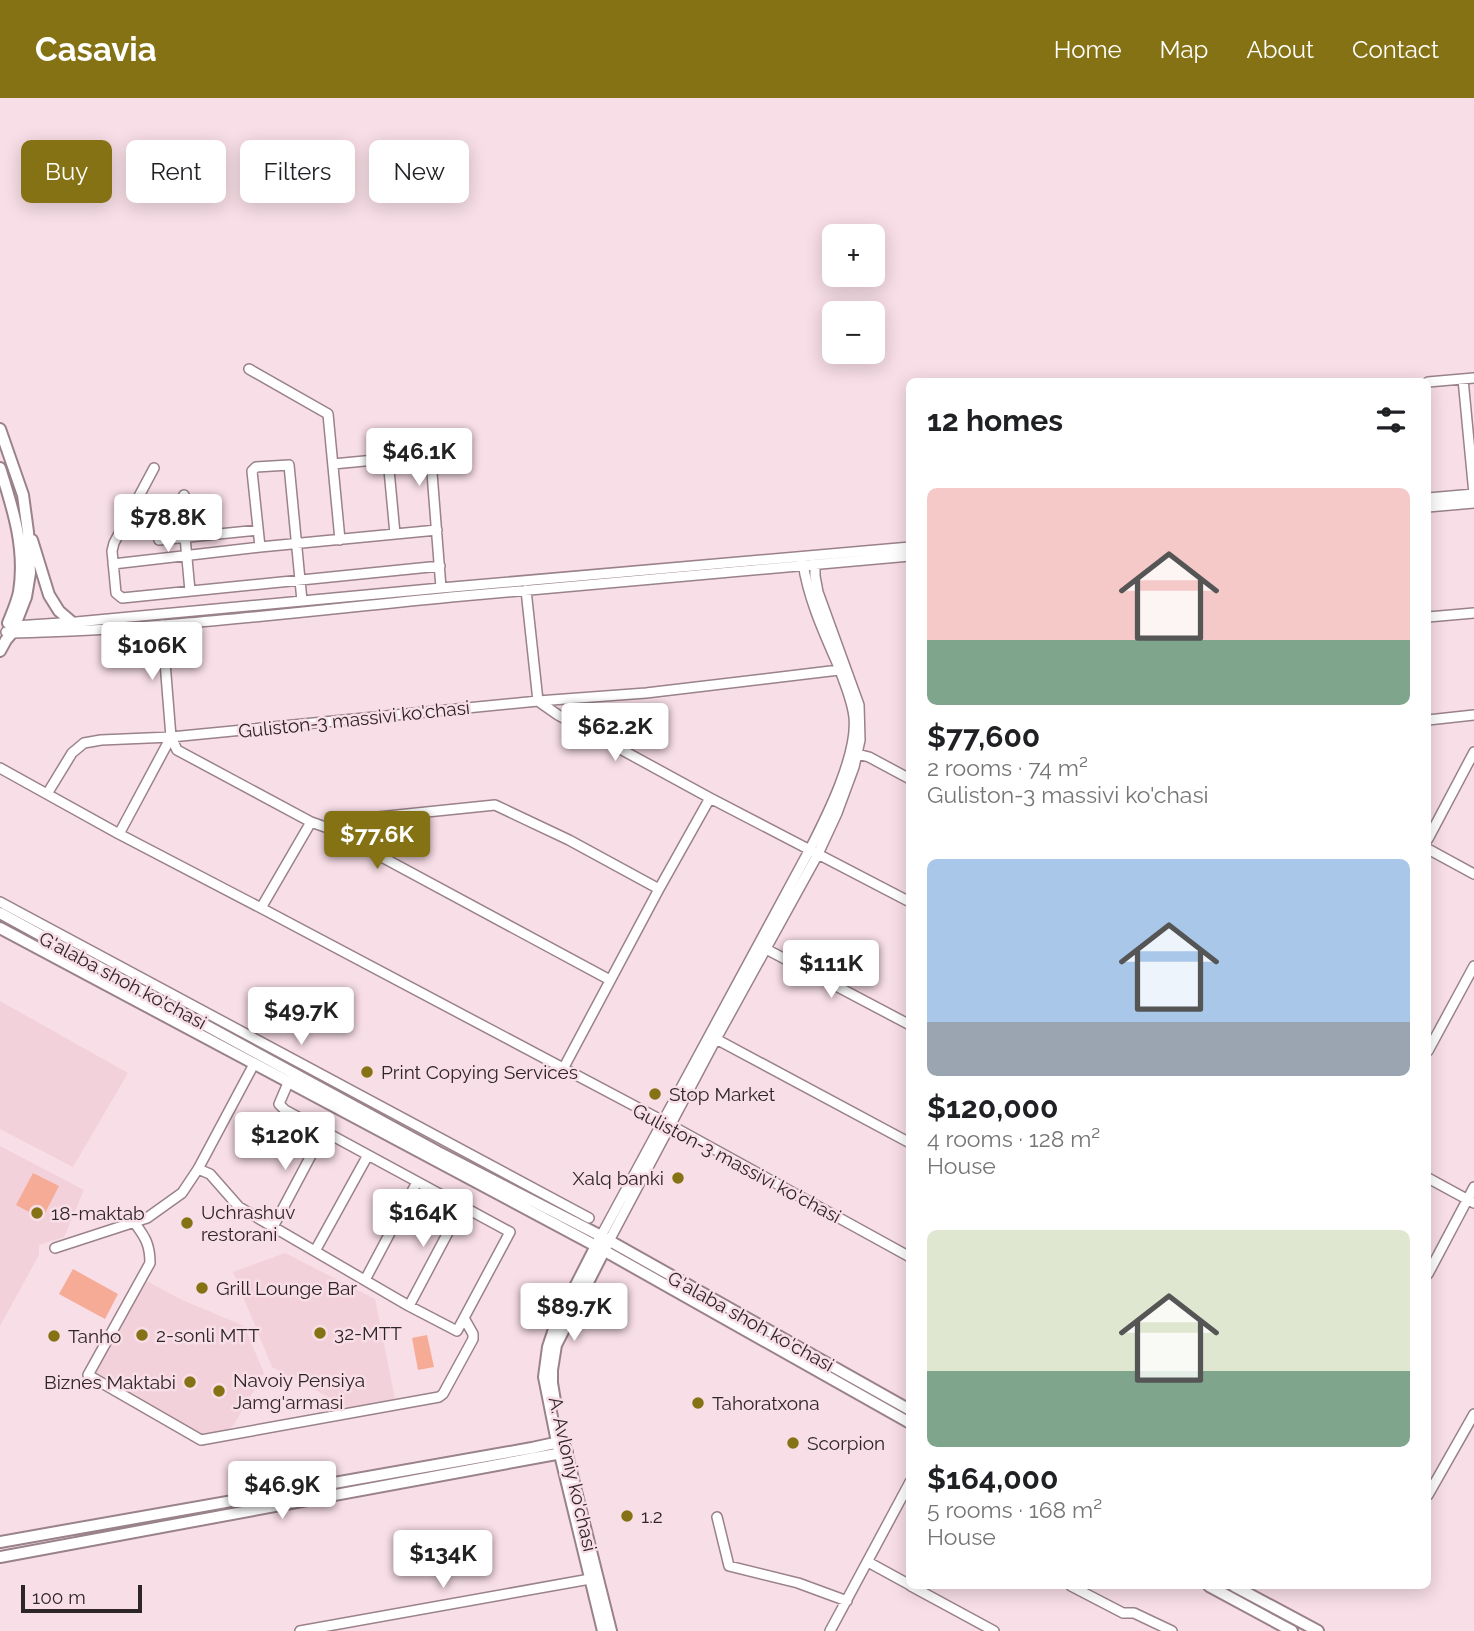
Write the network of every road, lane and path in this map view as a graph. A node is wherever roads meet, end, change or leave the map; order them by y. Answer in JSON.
{"nodes":[{"id":1,"x":249,"y":369,"type":"dead end"},
{"id":2,"x":1474,"y":377,"type":"edge"},
{"id":3,"x":1463,"y":379,"type":"junction"},
{"id":4,"x":1431,"y":382,"type":"edge"},
{"id":5,"x":0,"y":429,"type":"edge"},
{"id":6,"x":387,"y":459,"type":"junction"},
{"id":7,"x":333,"y":464,"type":"junction"},
{"id":8,"x":154,"y":467,"type":"dead end"},
{"id":9,"x":0,"y":468,"type":"edge"},
{"id":10,"x":1474,"y":494,"type":"edge"},
{"id":11,"x":184,"y":495,"type":"dead end"},
{"id":12,"x":1431,"y":498,"type":"edge"},
{"id":13,"x":1474,"y":503,"type":"edge"},
{"id":14,"x":1431,"y":507,"type":"edge"},
{"id":15,"x":258,"y":530,"type":"junction"},
{"id":16,"x":437,"y":530,"type":"junction"},
{"id":17,"x":29,"y":532,"type":"junction"},
{"id":18,"x":395,"y":534,"type":"junction"},
{"id":19,"x":185,"y":537,"type":"junction"},
{"id":20,"x":340,"y":540,"type":"junction"},
{"id":21,"x":297,"y":544,"type":"junction"},
{"id":22,"x":260,"y":547,"type":"junction"},
{"id":23,"x":906,"y":548,"type":"edge"},
{"id":24,"x":186,"y":556,"type":"junction"},
{"id":25,"x":906,"y":556,"type":"edge"},
{"id":26,"x":815,"y":561,"type":"junction"},
{"id":27,"x":803,"y":562,"type":"junction"},
{"id":28,"x":113,"y":564,"type":"junction"},
{"id":29,"x":440,"y":566,"type":"junction"},
{"id":30,"x":300,"y":580,"type":"junction"},
{"id":31,"x":442,"y":588,"type":"junction"},
{"id":32,"x":526,"y":590,"type":"junction"},
{"id":33,"x":190,"y":591,"type":"junction"},
{"id":34,"x":300,"y":605,"type":"junction"},
{"id":35,"x":1474,"y":613,"type":"edge"},
{"id":36,"x":1431,"y":617,"type":"edge"},
{"id":37,"x":74,"y":622,"type":"junction"},
{"id":38,"x":162,"y":625,"type":"junction"},
{"id":39,"x":9,"y":631,"type":"junction"},
{"id":40,"x":0,"y":651,"type":"edge"},
{"id":41,"x":839,"y":670,"type":"junction"},
{"id":42,"x":538,"y":701,"type":"junction"},
{"id":43,"x":1474,"y":715,"type":"edge"},
{"id":44,"x":1431,"y":720,"type":"edge"},
{"id":45,"x":171,"y":737,"type":"junction"},
{"id":46,"x":1474,"y":752,"type":"edge"},
{"id":47,"x":857,"y":754,"type":"junction"},
{"id":48,"x":0,"y":768,"type":"edge"},
{"id":49,"x":906,"y":777,"type":"edge"},
{"id":50,"x":47,"y":794,"type":"junction"},
{"id":51,"x":710,"y":798,"type":"junction"},
{"id":52,"x":311,"y":822,"type":"junction"},
{"id":53,"x":328,"y":828,"type":"junction"},
{"id":54,"x":1431,"y":833,"type":"edge"},
{"id":55,"x":119,"y":834,"type":"junction"},
{"id":56,"x":1431,"y":851,"type":"edge"},
{"id":57,"x":814,"y":852,"type":"junction"},
{"id":58,"x":1474,"y":874,"type":"edge"},
{"id":59,"x":659,"y":889,"type":"junction"},
{"id":60,"x":906,"y":900,"type":"edge"},
{"id":61,"x":0,"y":902,"type":"edge"},
{"id":62,"x":261,"y":908,"type":"junction"},
{"id":63,"x":0,"y":913,"type":"edge"},
{"id":64,"x":0,"y":928,"type":"edge"},
{"id":65,"x":766,"y":949,"type":"junction"},
{"id":66,"x":1474,"y":966,"type":"edge"},
{"id":67,"x":610,"y":980,"type":"junction"},
{"id":68,"x":906,"y":1023,"type":"edge"},
{"id":69,"x":716,"y":1039,"type":"junction"},
{"id":70,"x":249,"y":1042,"type":"junction"},
{"id":71,"x":1431,"y":1045,"type":"edge"},
{"id":72,"x":254,"y":1064,"type":"junction"},
{"id":73,"x":563,"y":1069,"type":"junction"},
{"id":74,"x":288,"y":1083,"type":"junction"},
{"id":75,"x":666,"y":1124,"type":"junction"},
{"id":76,"x":324,"y":1131,"type":"junction"},
{"id":77,"x":906,"y":1141,"type":"edge"},
{"id":78,"x":368,"y":1155,"type":"junction"},
{"id":79,"x":198,"y":1170,"type":"junction"},
{"id":80,"x":1431,"y":1180,"type":"edge"},
{"id":81,"x":417,"y":1182,"type":"junction"},
{"id":82,"x":1474,"y":1187,"type":"edge"},
{"id":83,"x":546,"y":1201,"type":"junction"},
{"id":84,"x":1471,"y":1201,"type":"edge"},
{"id":85,"x":462,"y":1206,"type":"junction"},
{"id":86,"x":589,"y":1218,"type":"dead end"},
{"id":87,"x":134,"y":1222,"type":"junction"},
{"id":88,"x":273,"y":1227,"type":"junction"},
{"id":89,"x":602,"y":1244,"type":"junction"},
{"id":90,"x":55,"y":1248,"type":"dead end"},
{"id":91,"x":315,"y":1251,"type":"junction"},
{"id":92,"x":906,"y":1255,"type":"edge"},
{"id":93,"x":1431,"y":1269,"type":"edge"},
{"id":94,"x":365,"y":1280,"type":"junction"},
{"id":95,"x":410,"y":1306,"type":"junction"},
{"id":96,"x":464,"y":1318,"type":"junction"},
{"id":97,"x":906,"y":1408,"type":"edge"},
{"id":98,"x":1473,"y":1420,"type":"edge"},
{"id":99,"x":906,"y":1421,"type":"edge"},
{"id":100,"x":562,"y":1447,"type":"junction"},
{"id":101,"x":906,"y":1490,"type":"edge"},
{"id":102,"x":1431,"y":1490,"type":"edge"},
{"id":103,"x":717,"y":1517,"type":"dead end"},
{"id":104,"x":0,"y":1542,"type":"edge"},
{"id":105,"x":0,"y":1557,"type":"edge"},
{"id":106,"x":868,"y":1562,"type":"junction"},
{"id":107,"x":590,"y":1580,"type":"junction"},
{"id":108,"x":906,"y":1582,"type":"edge"},
{"id":109,"x":918,"y":1589,"type":"edge"},
{"id":110,"x":1077,"y":1589,"type":"edge"},
{"id":111,"x":1215,"y":1589,"type":"edge"},
{"id":112,"x":1240,"y":1589,"type":"edge"},
{"id":113,"x":847,"y":1601,"type":"junction"},
{"id":114,"x":300,"y":1631,"type":"edge"},
{"id":115,"x":603,"y":1631,"type":"edge"},
{"id":116,"x":611,"y":1631,"type":"edge"},
{"id":117,"x":831,"y":1631,"type":"edge"},
{"id":118,"x":994,"y":1631,"type":"edge"},
{"id":119,"x":1172,"y":1631,"type":"edge"},
{"id":120,"x":1292,"y":1631,"type":"edge"},
{"id":121,"x":1318,"y":1631,"type":"edge"}],
"edges":[{"from":1,"to":7,"type":"street"},
{"from":2,"to":3,"type":"street"},
{"from":3,"to":4,"type":"street"},
{"from":3,"to":10,"type":"street"},
{"from":5,"to":17,"type":"main road"},
{"from":6,"to":7,"type":"street"},
{"from":6,"to":16,"type":"street"},
{"from":6,"to":18,"type":"street"},
{"from":7,"to":20,"type":"street"},
{"from":8,"to":28,"type":"street"},
{"from":9,"to":39,"type":"main road"},
{"from":10,"to":12,"type":"street"},
{"from":11,"to":19,"type":"street"},
{"from":13,"to":14,"type":"street"},
{"from":15,"to":19,"type":"street"},
{"from":15,"to":21,"type":"street"},
{"from":15,"to":22,"type":"street"},
{"from":16,"to":18,"type":"street"},
{"from":16,"to":29,"type":"street"},
{"from":17,"to":37,"type":"main road"},
{"from":17,"to":39,"type":"main road"},
{"from":18,"to":20,"type":"street"},
{"from":19,"to":24,"type":"street"},
{"from":20,"to":21,"type":"street"},
{"from":21,"to":22,"type":"street"},
{"from":21,"to":30,"type":"street"},
{"from":22,"to":24,"type":"street"},
{"from":23,"to":26,"type":"street"},
{"from":24,"to":28,"type":"street"},
{"from":24,"to":33,"type":"street"},
{"from":25,"to":26,"type":"street"},
{"from":26,"to":27,"type":"street"},
{"from":26,"to":47,"type":"street","name":"A. Avloniy ko'chasi"},
{"from":27,"to":31,"type":"street"},
{"from":27,"to":32,"type":"street"},
{"from":27,"to":41,"type":"street","name":"A. Avloniy ko'chasi"},
{"from":28,"to":33,"type":"street"},
{"from":29,"to":30,"type":"street"},
{"from":29,"to":31,"type":"street"},
{"from":30,"to":33,"type":"street"},
{"from":30,"to":34,"type":"street"},
{"from":31,"to":34,"type":"street"},
{"from":32,"to":34,"type":"street"},
{"from":32,"to":42,"type":"street"},
{"from":34,"to":37,"type":"street"},
{"from":34,"to":38,"type":"street"},
{"from":35,"to":36,"type":"street"},
{"from":37,"to":39,"type":"street"},
{"from":38,"to":39,"type":"street"},
{"from":38,"to":45,"type":"street"},
{"from":39,"to":40,"type":"main road"},
{"from":41,"to":42,"type":"street","name":"Guliston-3 massivi ko'chasi"},
{"from":41,"to":57,"type":"street","name":"A. Avloniy ko'chasi"},
{"from":42,"to":45,"type":"street","name":"Guliston-3 massivi ko'chasi"},
{"from":42,"to":51,"type":"street"},
{"from":43,"to":44,"type":"street"},
{"from":45,"to":50,"type":"street","name":"Guliston-3 massivi ko'chasi"},
{"from":45,"to":52,"type":"street"},
{"from":45,"to":55,"type":"street"},
{"from":46,"to":54,"type":"street"},
{"from":47,"to":49,"type":"street"},
{"from":47,"to":57,"type":"street","name":"A. Avloniy ko'chasi"},
{"from":48,"to":50,"type":"street","name":"Guliston-3 massivi ko'chasi"},
{"from":50,"to":55,"type":"street","name":"Guliston-3 massivi ko'chasi"},
{"from":51,"to":57,"type":"street"},
{"from":51,"to":59,"type":"street"},
{"from":52,"to":53,"type":"street"},
{"from":52,"to":62,"type":"street"},
{"from":53,"to":59,"type":"street"},
{"from":53,"to":67,"type":"street"},
{"from":55,"to":62,"type":"street","name":"Guliston-3 massivi ko'chasi"},
{"from":56,"to":58,"type":"street"},
{"from":57,"to":60,"type":"street"},
{"from":57,"to":65,"type":"street","name":"A. Avloniy ko'chasi"},
{"from":57,"to":75,"type":"street","name":"A. Avloniy ko'chasi"},
{"from":59,"to":67,"type":"street"},
{"from":61,"to":70,"type":"street"},
{"from":62,"to":73,"type":"street","name":"Guliston-3 massivi ko'chasi"},
{"from":63,"to":70,"type":"main road","name":"G'alaba shoh ko'chasi"},
{"from":64,"to":72,"type":"main road"},
{"from":65,"to":68,"type":"street"},
{"from":65,"to":69,"type":"street","name":"A. Avloniy ko'chasi"},
{"from":66,"to":71,"type":"street"},
{"from":67,"to":73,"type":"street"},
{"from":69,"to":75,"type":"street","name":"A. Avloniy ko'chasi"},
{"from":69,"to":77,"type":"street"},
{"from":70,"to":83,"type":"main road","name":"G'alaba shoh ko'chasi"},
{"from":72,"to":74,"type":"main road"},
{"from":72,"to":79,"type":"street"},
{"from":73,"to":75,"type":"street","name":"Guliston-3 massivi ko'chasi"},
{"from":74,"to":76,"type":"street"},
{"from":74,"to":89,"type":"main road"},
{"from":75,"to":89,"type":"street","name":"A. Avloniy ko'chasi"},
{"from":75,"to":92,"type":"street","name":"Guliston-3 massivi ko'chasi"},
{"from":76,"to":78,"type":"street"},
{"from":76,"to":88,"type":"street"},
{"from":78,"to":81,"type":"street"},
{"from":78,"to":91,"type":"street"},
{"from":79,"to":87,"type":"street"},
{"from":79,"to":88,"type":"street"},
{"from":80,"to":84,"type":"street"},
{"from":81,"to":85,"type":"street"},
{"from":81,"to":94,"type":"street"},
{"from":82,"to":84,"type":"street"},
{"from":83,"to":86,"type":"street"},
{"from":83,"to":89,"type":"main road","name":"G'alaba shoh ko'chasi"},
{"from":84,"to":93,"type":"street"},
{"from":85,"to":95,"type":"street"},
{"from":85,"to":96,"type":"street"},
{"from":87,"to":90,"type":"street"},
{"from":87,"to":96,"type":"street"},
{"from":88,"to":91,"type":"street"},
{"from":89,"to":97,"type":"main road","name":"G'alaba shoh ko'chasi"},
{"from":89,"to":99,"type":"main road"},
{"from":89,"to":100,"type":"main road","name":"A. Avloniy ko'chasi"},
{"from":91,"to":94,"type":"street"},
{"from":94,"to":95,"type":"street"},
{"from":95,"to":96,"type":"street"},
{"from":98,"to":102,"type":"street"},
{"from":100,"to":104,"type":"main road"},
{"from":100,"to":105,"type":"main road"},
{"from":100,"to":107,"type":"main road","name":"A. Avloniy ko'chasi"},
{"from":100,"to":116,"type":"main road","name":"A. Avloniy ko'chasi"},
{"from":101,"to":106,"type":"street"},
{"from":103,"to":113,"type":"street"},
{"from":106,"to":108,"type":"street"},
{"from":106,"to":113,"type":"street"},
{"from":107,"to":114,"type":"street"},
{"from":107,"to":115,"type":"main road","name":"A. Avloniy ko'chasi"},
{"from":109,"to":118,"type":"street"},
{"from":110,"to":119,"type":"street"},
{"from":111,"to":120,"type":"main road"},
{"from":112,"to":121,"type":"main road"},
{"from":113,"to":117,"type":"street"}]}
